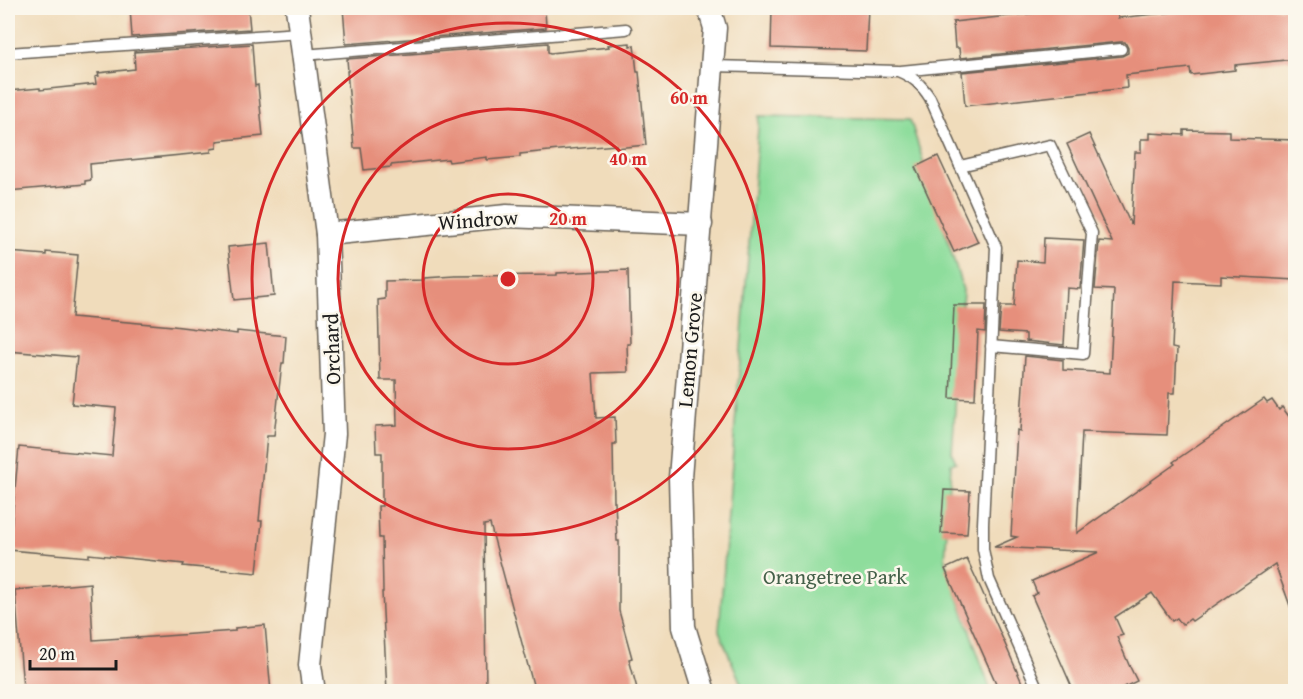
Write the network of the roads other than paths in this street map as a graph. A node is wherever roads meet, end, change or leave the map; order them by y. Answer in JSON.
{"nodes":[{"id":1,"x":297,"y":8,"type":"edge"},
{"id":2,"x":709,"y":8,"type":"edge"},
{"id":3,"x":626,"y":29,"type":"dead end"},
{"id":4,"x":302,"y":44,"type":"junction"},
{"id":5,"x":1121,"y":49,"type":"dead end"},
{"id":6,"x":8,"y":53,"type":"edge"},
{"id":7,"x":712,"y":66,"type":"junction"},
{"id":8,"x":898,"y":71,"type":"junction"},
{"id":9,"x":960,"y":166,"type":"junction"},
{"id":10,"x":700,"y":224,"type":"junction"},
{"id":11,"x":327,"y":234,"type":"junction"},
{"id":12,"x":991,"y":346,"type":"junction"},
{"id":13,"x":314,"y":692,"type":"edge"},
{"id":14,"x":704,"y":692,"type":"edge"},
{"id":15,"x":1039,"y":692,"type":"edge"}],
"edges":[{"from":1,"to":4,"type":"street","name":"Orchard"},
{"from":2,"to":7,"type":"street","name":"Lemon Grove"},
{"from":3,"to":4,"type":"lane"},
{"from":4,"to":6,"type":"lane"},
{"from":4,"to":11,"type":"street","name":"Orchard"},
{"from":5,"to":8,"type":"lane"},
{"from":7,"to":8,"type":"lane"},
{"from":7,"to":10,"type":"street","name":"Lemon Grove"},
{"from":8,"to":9,"type":"lane"},
{"from":9,"to":12,"type":"lane"},
{"from":9,"to":12,"type":"lane"},
{"from":10,"to":11,"type":"street","name":"Windrow"},
{"from":10,"to":14,"type":"street","name":"Lemon Grove"},
{"from":11,"to":13,"type":"street","name":"Orchard"},
{"from":12,"to":15,"type":"lane"}]}
